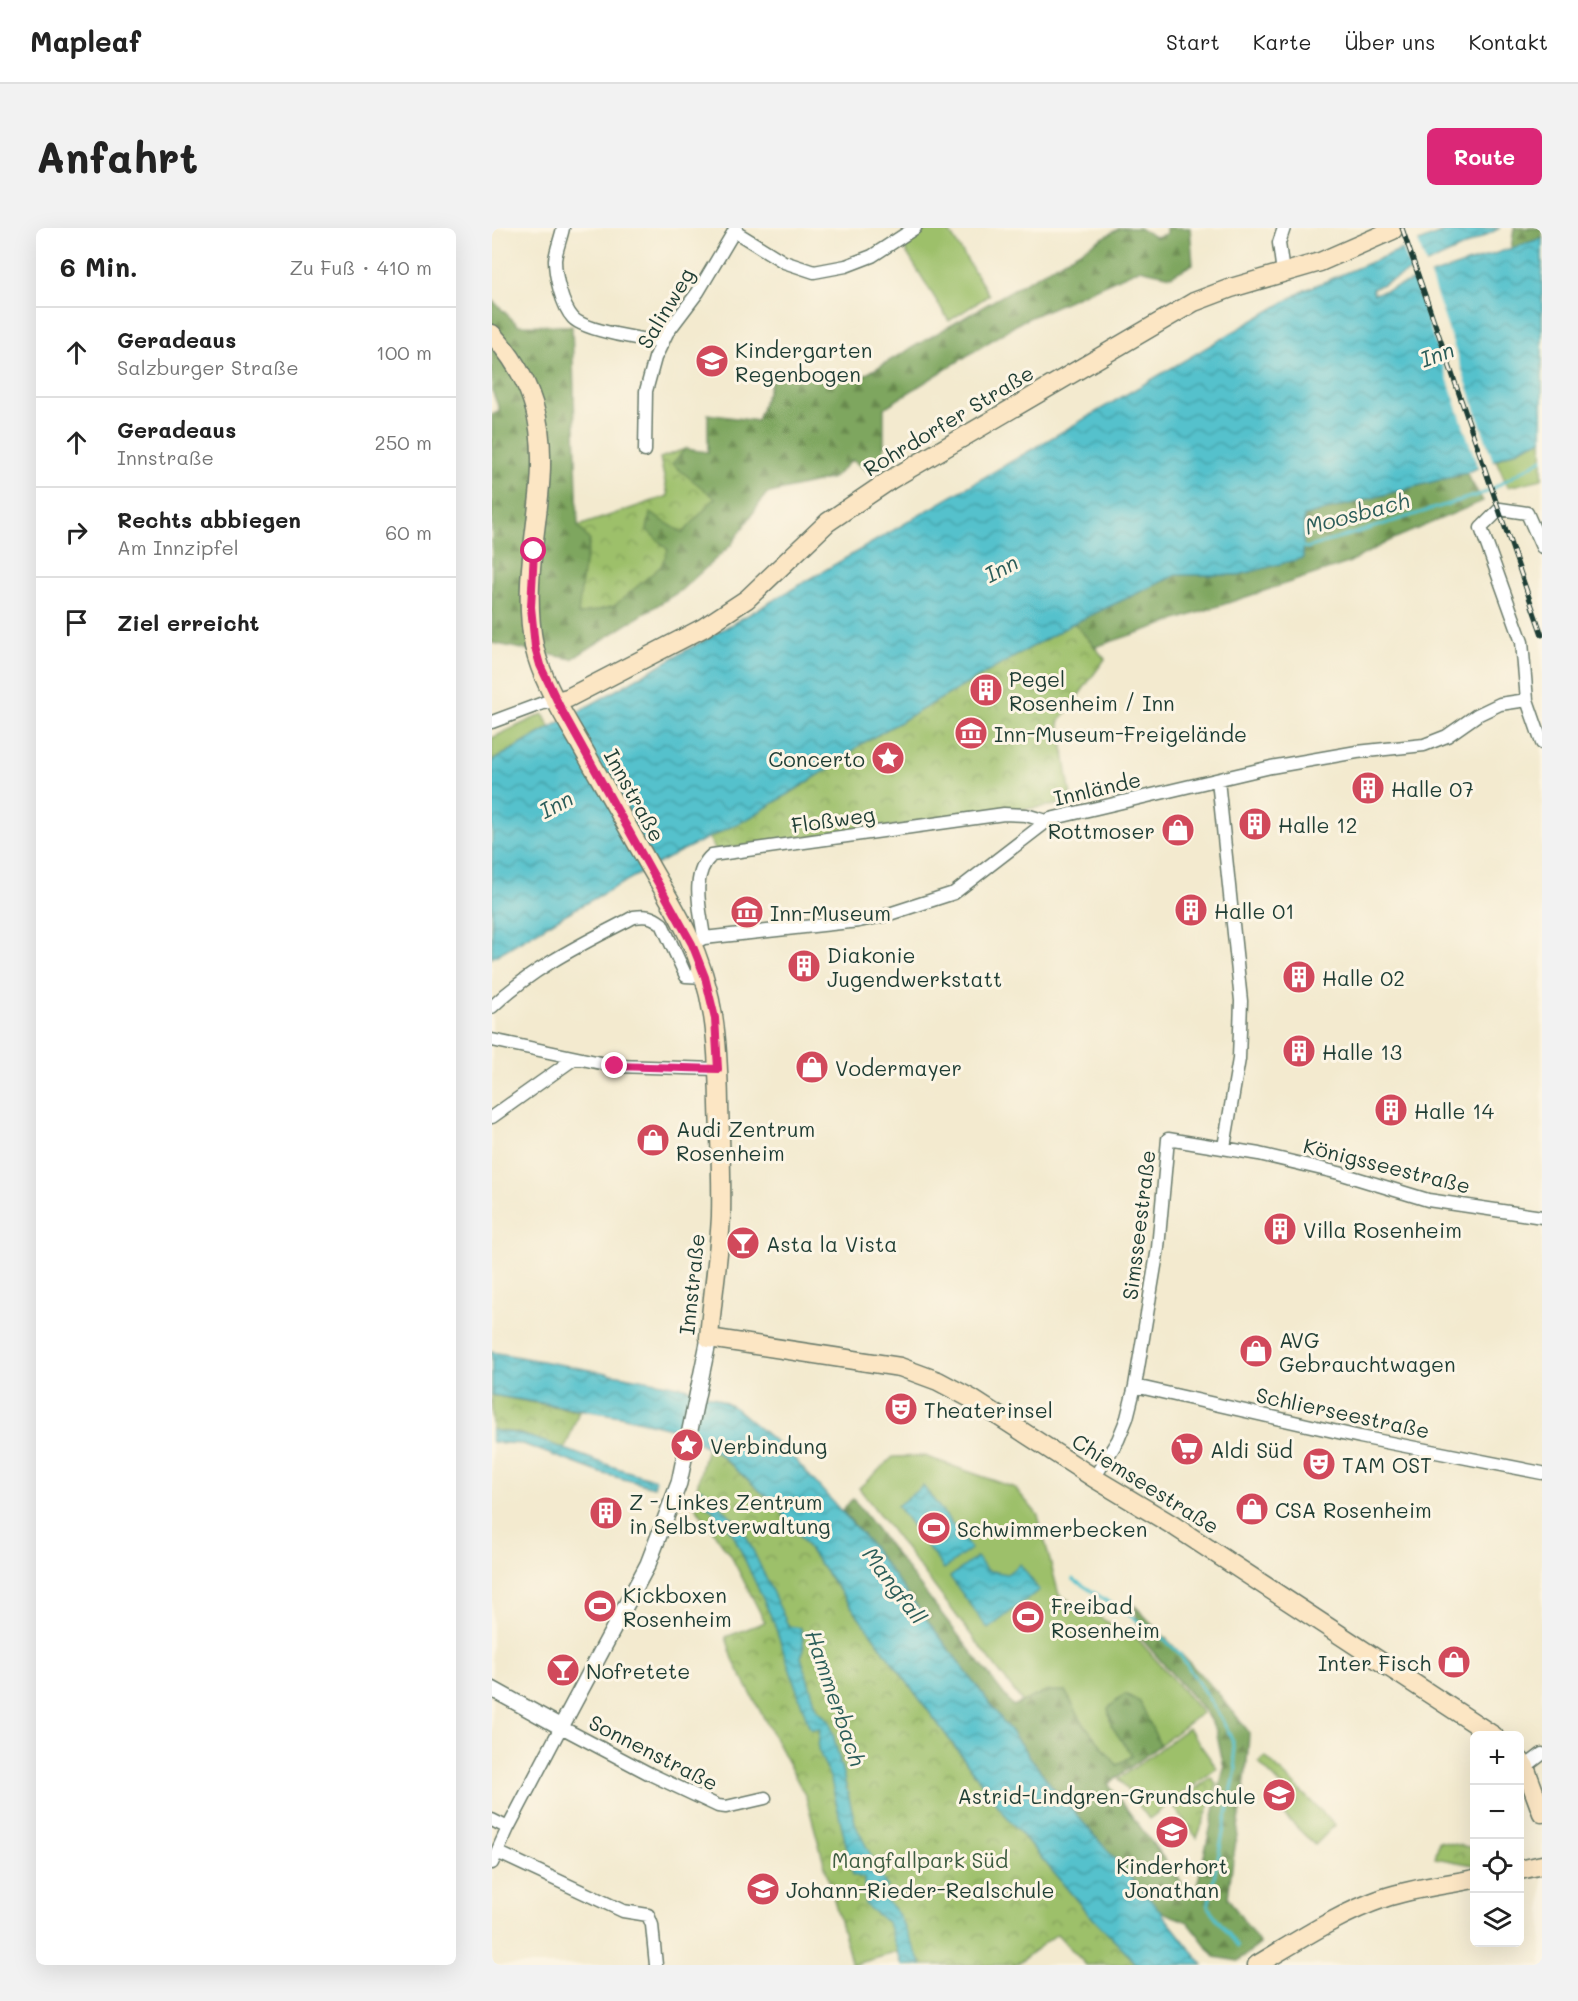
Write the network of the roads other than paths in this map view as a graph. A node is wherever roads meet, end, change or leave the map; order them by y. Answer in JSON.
{"nodes":[{"id":1,"x":563,"y":228,"type":"edge"},
{"id":2,"x":915,"y":228,"type":"edge"},
{"id":3,"x":1284,"y":228,"type":"edge"},
{"id":4,"x":735,"y":229,"type":"edge"},
{"id":5,"x":1393,"y":230,"type":"dead end"},
{"id":6,"x":1283,"y":273,"type":"junction"},
{"id":7,"x":492,"y":334,"type":"edge"},
{"id":8,"x":663,"y":342,"type":"junction"},
{"id":9,"x":645,"y":451,"type":"dead end"},
{"id":10,"x":1542,"y":547,"type":"edge"},
{"id":11,"x":1527,"y":700,"type":"junction"},
{"id":12,"x":556,"y":701,"type":"junction"},
{"id":13,"x":492,"y":722,"type":"edge"},
{"id":14,"x":1542,"y":743,"type":"edge"},
{"id":15,"x":1218,"y":780,"type":"junction"},
{"id":16,"x":1046,"y":820,"type":"junction"},
{"id":17,"x":698,"y":941,"type":"junction"},
{"id":18,"x":705,"y":977,"type":"junction"},
{"id":19,"x":492,"y":1007,"type":"edge"},
{"id":20,"x":492,"y":1040,"type":"edge"},
{"id":21,"x":575,"y":1058,"type":"junction"},
{"id":22,"x":718,"y":1069,"type":"junction"},
{"id":23,"x":492,"y":1117,"type":"edge"},
{"id":24,"x":1224,"y":1147,"type":"junction"},
{"id":25,"x":1542,"y":1217,"type":"edge"},
{"id":26,"x":709,"y":1338,"type":"junction"},
{"id":27,"x":1136,"y":1386,"type":"junction"},
{"id":28,"x":1542,"y":1473,"type":"edge"},
{"id":29,"x":1094,"y":1478,"type":"junction"},
{"id":30,"x":492,"y":1689,"type":"edge"},
{"id":31,"x":561,"y":1727,"type":"junction"},
{"id":32,"x":1486,"y":1731,"type":"edge"},
{"id":33,"x":1542,"y":1754,"type":"edge"},
{"id":34,"x":1524,"y":1763,"type":"edge"},
{"id":35,"x":1524,"y":1769,"type":"edge"},
{"id":36,"x":765,"y":1798,"type":"dead end"},
{"id":37,"x":1542,"y":1813,"type":"edge"},
{"id":38,"x":492,"y":1820,"type":"edge"},
{"id":39,"x":508,"y":1828,"type":"junction"},
{"id":40,"x":494,"y":1858,"type":"edge"},
{"id":41,"x":1542,"y":1865,"type":"edge"},
{"id":42,"x":1524,"y":1869,"type":"edge"},
{"id":43,"x":1470,"y":1880,"type":"edge"},
{"id":44,"x":656,"y":1965,"type":"edge"},
{"id":45,"x":1257,"y":1965,"type":"edge"}],
"edges":[{"from":1,"to":8,"type":"street"},
{"from":2,"to":4,"type":"street"},
{"from":3,"to":6,"type":"street"},
{"from":4,"to":8,"type":"street","name":"Salinweg"},
{"from":5,"to":6,"type":"main road","name":"Rohrdorfer Straße"},
{"from":6,"to":12,"type":"main road","name":"Rohrdorfer Straße"},
{"from":7,"to":12,"type":"main road","name":"Innstraße"},
{"from":8,"to":9,"type":"street","name":"Salinweg"},
{"from":10,"to":11,"type":"street"},
{"from":11,"to":14,"type":"street"},
{"from":11,"to":15,"type":"street","name":"Innlände"},
{"from":12,"to":13,"type":"street"},
{"from":12,"to":17,"type":"main road","name":"Innstraße"},
{"from":15,"to":16,"type":"street","name":"Innlände"},
{"from":15,"to":24,"type":"street"},
{"from":16,"to":17,"type":"street","name":"Innlände"},
{"from":16,"to":17,"type":"street","name":"Floßweg"},
{"from":17,"to":18,"type":"main road","name":"Innstraße"},
{"from":18,"to":19,"type":"street"},
{"from":18,"to":22,"type":"main road","name":"Innstraße"},
{"from":20,"to":21,"type":"street"},
{"from":21,"to":22,"type":"street"},
{"from":21,"to":23,"type":"street"},
{"from":22,"to":26,"type":"main road","name":"Innstraße"},
{"from":24,"to":25,"type":"street","name":"Königsseestraße"},
{"from":24,"to":27,"type":"street","name":"Simsseestraße"},
{"from":26,"to":29,"type":"main road","name":"Chiemseestraße"},
{"from":26,"to":31,"type":"street","name":"Innstraße"},
{"from":27,"to":28,"type":"street","name":"Schlierseestraße"},
{"from":27,"to":29,"type":"street","name":"Simsseestraße"},
{"from":29,"to":32,"type":"main road","name":"Chiemseestraße"},
{"from":30,"to":31,"type":"street"},
{"from":31,"to":36,"type":"street","name":"Sonnenstraße"},
{"from":31,"to":39,"type":"street","name":"Innstraße"},
{"from":33,"to":34,"type":"street"},
{"from":35,"to":37,"type":"main road"},
{"from":38,"to":39,"type":"street"},
{"from":39,"to":40,"type":"street","name":"Innstraße"},
{"from":40,"to":44,"type":"street"},
{"from":41,"to":42,"type":"main road"},
{"from":43,"to":45,"type":"main road"}]}
